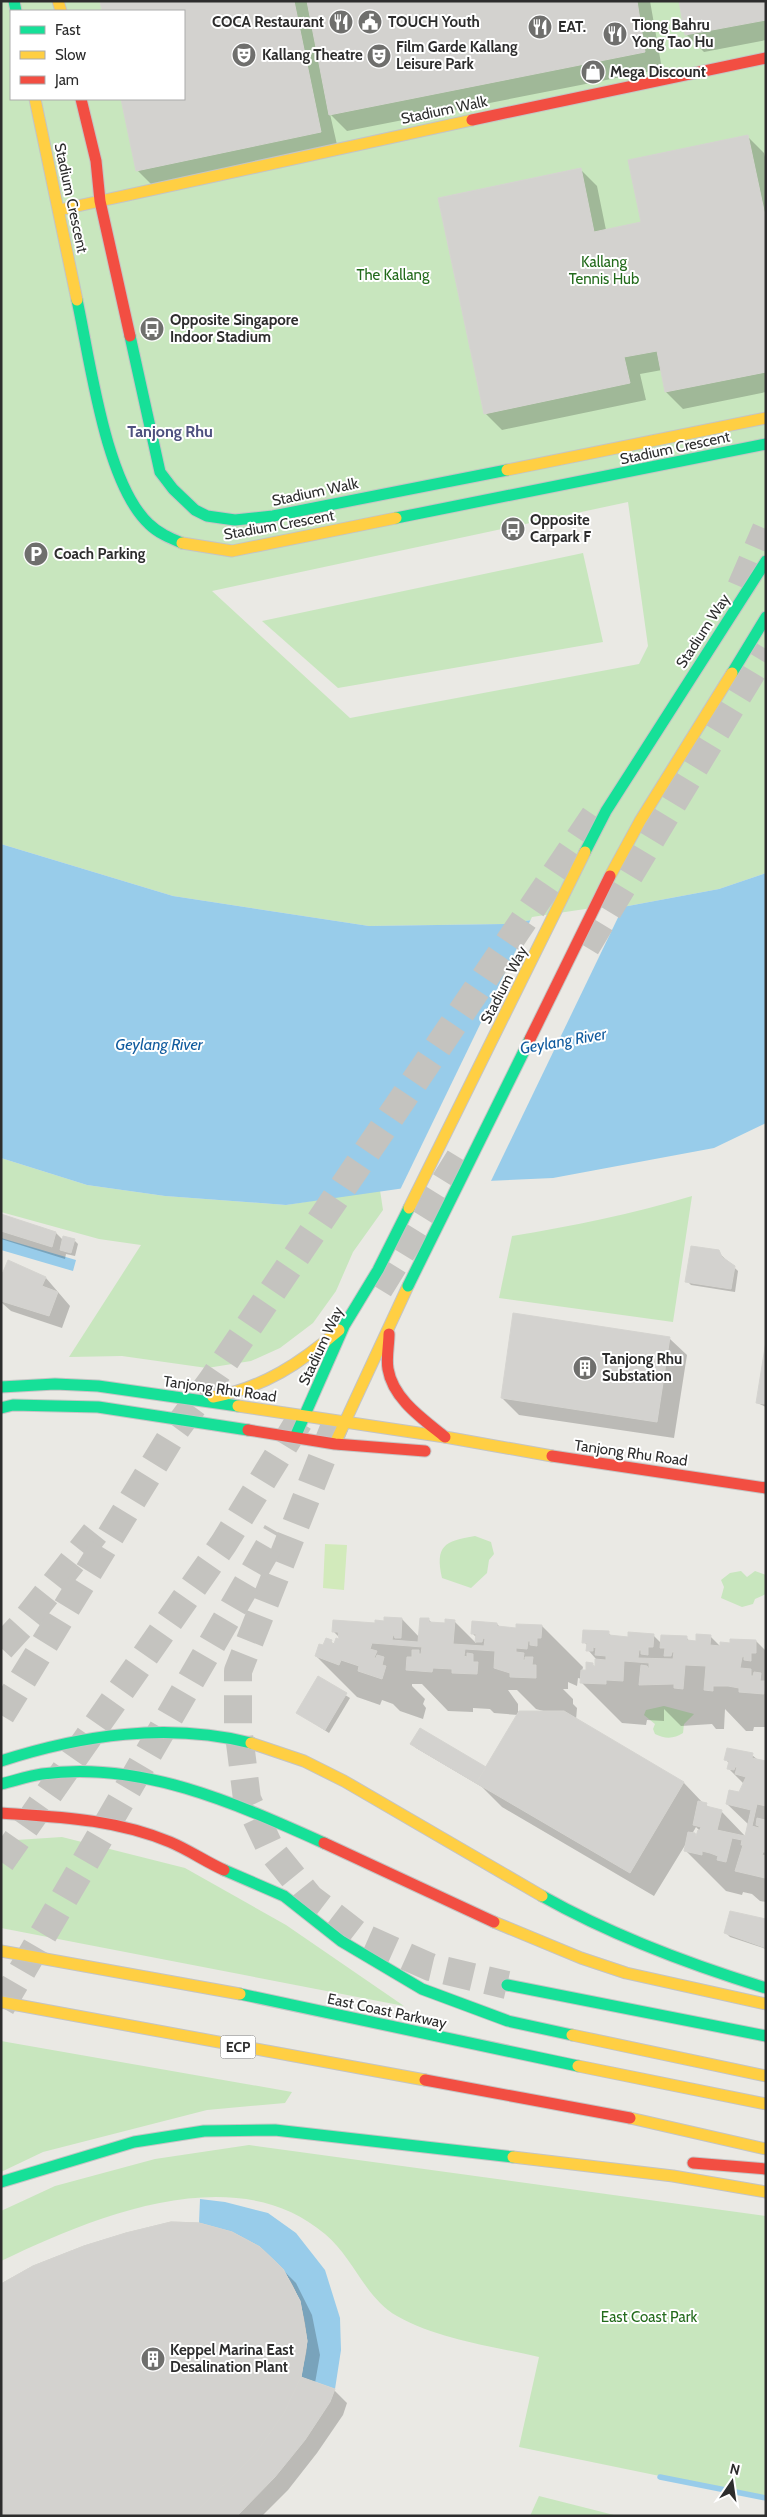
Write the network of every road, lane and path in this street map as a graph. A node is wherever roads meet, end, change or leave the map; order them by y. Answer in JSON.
{"nodes":[{"id":1,"x":766,"y":58,"type":"edge"},
{"id":2,"x":35,"y":100,"type":"edge"},
{"id":3,"x":82,"y":100,"type":"edge"},
{"id":4,"x":100,"y":201,"type":"junction"},
{"id":5,"x":59,"y":210,"type":"junction"},
{"id":6,"x":766,"y":418,"type":"edge"},
{"id":7,"x":766,"y":444,"type":"edge"},
{"id":8,"x":740,"y":450,"type":"junction"},
{"id":9,"x":757,"y":456,"type":"dead end"},
{"id":10,"x":766,"y":561,"type":"edge"},
{"id":11,"x":766,"y":618,"type":"edge"},
{"id":12,"x":344,"y":1326,"type":"junction"},
{"id":13,"x":389,"y":1326,"type":"junction"},
{"id":14,"x":1,"y":1387,"type":"edge"},
{"id":15,"x":194,"y":1400,"type":"junction"},
{"id":16,"x":1,"y":1408,"type":"edge"},
{"id":17,"x":304,"y":1416,"type":"junction"},
{"id":18,"x":342,"y":1424,"type":"junction"},
{"id":19,"x":295,"y":1436,"type":"junction"},
{"id":20,"x":445,"y":1437,"type":"junction"},
{"id":21,"x":335,"y":1444,"type":"junction"},
{"id":22,"x":493,"y":1446,"type":"junction"},
{"id":23,"x":463,"y":1451,"type":"dead end"},
{"id":24,"x":435,"y":1452,"type":"dead end"},
{"id":25,"x":766,"y":1488,"type":"edge"},
{"id":26,"x":1,"y":1761,"type":"edge"},
{"id":27,"x":1,"y":1784,"type":"edge"},
{"id":28,"x":1,"y":1813,"type":"edge"},
{"id":29,"x":1,"y":1951,"type":"edge"},
{"id":30,"x":507,"y":1985,"type":"tunnel mouth"},
{"id":31,"x":766,"y":1988,"type":"edge"},
{"id":32,"x":1,"y":2002,"type":"edge"},
{"id":33,"x":766,"y":2004,"type":"edge"},
{"id":34,"x":766,"y":2036,"type":"edge"},
{"id":35,"x":766,"y":2076,"type":"edge"},
{"id":36,"x":766,"y":2104,"type":"edge"},
{"id":37,"x":309,"y":2122,"type":"dead end"},
{"id":38,"x":275,"y":2130,"type":"junction"},
{"id":39,"x":766,"y":2149,"type":"edge"},
{"id":40,"x":677,"y":2161,"type":"dead end"},
{"id":41,"x":766,"y":2169,"type":"edge"},
{"id":42,"x":1,"y":2182,"type":"edge"},
{"id":43,"x":766,"y":2192,"type":"edge"}],
"edges":[{"from":1,"to":4,"type":"main road","name":"Stadium Walk"},
{"from":2,"to":5,"type":"main road","name":"Stadium Crescent"},
{"from":3,"to":4,"type":"main road","name":"Stadium Walk"},
{"from":4,"to":5,"type":"main road","name":"Stadium Walk"},
{"from":4,"to":6,"type":"main road","name":"Stadium Walk"},
{"from":5,"to":8,"type":"main road","name":"Stadium Crescent"},
{"from":7,"to":8,"type":"main road","name":"Stadium Crescent"},
{"from":8,"to":9,"type":"main road"},
{"from":10,"to":12,"type":"main road","name":"Stadium Way"},
{"from":11,"to":13,"type":"main road","bridge":true},
{"from":12,"to":15,"type":"main road"},
{"from":12,"to":17,"type":"main road","name":"Stadium Way"},
{"from":13,"to":18,"type":"main road"},
{"from":13,"to":20,"type":"main road"},
{"from":14,"to":15,"type":"main road","name":"Tanjong Rhu Road"},
{"from":15,"to":17,"type":"main road","name":"Tanjong Rhu Road"},
{"from":16,"to":19,"type":"main road"},
{"from":17,"to":18,"type":"main road","name":"Tanjong Rhu Road"},
{"from":17,"to":19,"type":"main road","name":"Stadium Way"},
{"from":18,"to":20,"type":"main road","name":"Tanjong Rhu Road"},
{"from":18,"to":21,"type":"main road"},
{"from":19,"to":21,"type":"main road"},
{"from":20,"to":22,"type":"main road","name":"Tanjong Rhu Road"},
{"from":21,"to":24,"type":"main road"},
{"from":22,"to":23,"type":"main road","name":"Tanjong Rhu Road"},
{"from":22,"to":25,"type":"main road","name":"Tanjong Rhu Road"},
{"from":26,"to":31,"type":"main road"},
{"from":27,"to":33,"type":"main road"},
{"from":28,"to":35,"type":"main road"},
{"from":29,"to":36,"type":"main road","name":"East Coast Parkway"},
{"from":30,"to":34,"type":"main road"},
{"from":32,"to":39,"type":"main road","number":"ECP"},
{"from":37,"to":38,"type":"main road"},
{"from":38,"to":42,"type":"main road"},
{"from":38,"to":43,"type":"main road"},
{"from":40,"to":41,"type":"main road"}]}
